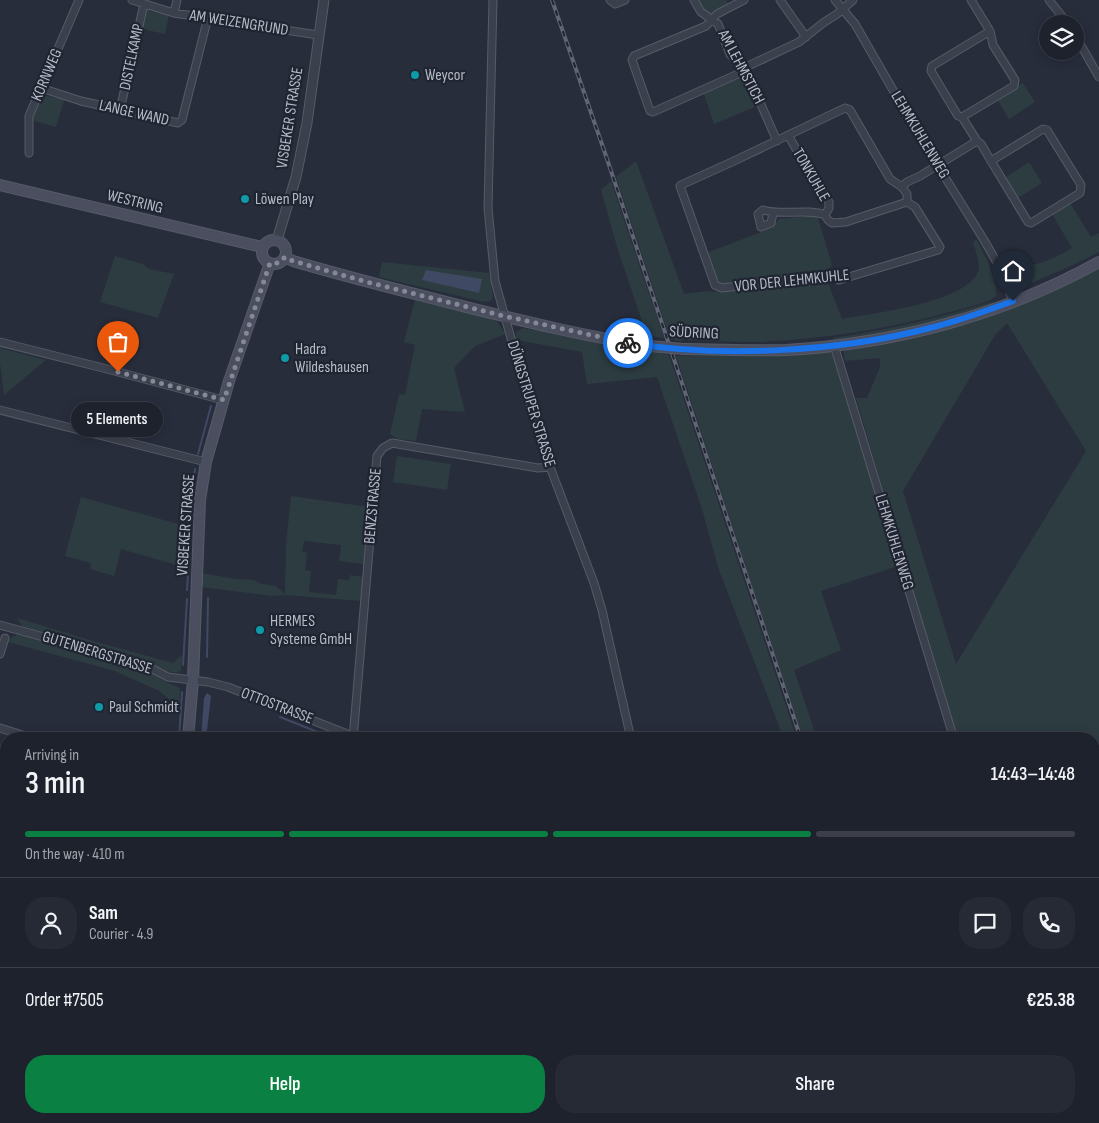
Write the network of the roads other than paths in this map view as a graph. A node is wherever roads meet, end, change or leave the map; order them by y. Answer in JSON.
{"nodes":[{"id":1,"x":79,"y":0,"type":"edge"},
{"id":2,"x":132,"y":0,"type":"edge"},
{"id":3,"x":178,"y":0,"type":"edge"},
{"id":4,"x":324,"y":0,"type":"edge"},
{"id":5,"x":493,"y":0,"type":"edge"},
{"id":6,"x":610,"y":0,"type":"edge"},
{"id":7,"x":625,"y":0,"type":"edge"},
{"id":8,"x":694,"y":0,"type":"edge"},
{"id":9,"x":744,"y":0,"type":"edge"},
{"id":10,"x":780,"y":0,"type":"edge"},
{"id":11,"x":835,"y":0,"type":"edge"},
{"id":12,"x":853,"y":0,"type":"edge"},
{"id":13,"x":971,"y":0,"type":"edge"},
{"id":14,"x":1050,"y":0,"type":"edge"},
{"id":15,"x":144,"y":4,"type":"junction"},
{"id":16,"x":842,"y":8,"type":"junction"},
{"id":17,"x":174,"y":13,"type":"junction"},
{"id":18,"x":1061,"y":15,"type":"edge"},
{"id":19,"x":208,"y":17,"type":"junction"},
{"id":20,"x":713,"y":20,"type":"junction"},
{"id":21,"x":990,"y":31,"type":"junction"},
{"id":22,"x":318,"y":35,"type":"junction"},
{"id":23,"x":806,"y":37,"type":"junction"},
{"id":24,"x":1084,"y":51,"type":"edge"},
{"id":25,"x":743,"y":70,"type":"junction"},
{"id":26,"x":1099,"y":76,"type":"edge"},
{"id":27,"x":41,"y":88,"type":"junction"},
{"id":28,"x":120,"y":110,"type":"junction"},
{"id":29,"x":962,"y":117,"type":"junction"},
{"id":30,"x":788,"y":135,"type":"junction"},
{"id":31,"x":777,"y":141,"type":"junction"},
{"id":32,"x":977,"y":141,"type":"junction"},
{"id":33,"x":28,"y":153,"type":"dead end"},
{"id":34,"x":991,"y":161,"type":"junction"},
{"id":35,"x":937,"y":165,"type":"junction"},
{"id":36,"x":0,"y":185,"type":"edge"},
{"id":37,"x":902,"y":188,"type":"junction"},
{"id":38,"x":907,"y":202,"type":"junction"},
{"id":39,"x":773,"y":213,"type":"dead end"},
{"id":40,"x":825,"y":215,"type":"junction"},
{"id":41,"x":277,"y":240,"type":"junction"},
{"id":42,"x":262,"y":247,"type":"junction"},
{"id":43,"x":285,"y":257,"type":"junction"},
{"id":44,"x":1099,"y":262,"type":"edge"},
{"id":45,"x":270,"y":263,"type":"junction"},
{"id":46,"x":1013,"y":301,"type":"junction"},
{"id":47,"x":504,"y":316,"type":"junction"},
{"id":48,"x":0,"y":342,"type":"edge"},
{"id":49,"x":834,"y":345,"type":"junction"},
{"id":50,"x":224,"y":400,"type":"junction"},
{"id":51,"x":0,"y":410,"type":"edge"},
{"id":52,"x":206,"y":462,"type":"junction"},
{"id":53,"x":550,"y":467,"type":"junction"},
{"id":54,"x":0,"y":625,"type":"edge"},
{"id":55,"x":5,"y":638,"type":"dead end"},
{"id":56,"x":0,"y":654,"type":"edge"},
{"id":57,"x":193,"y":680,"type":"junction"},
{"id":58,"x":0,"y":728,"type":"edge"},
{"id":59,"x":13,"y":732,"type":"edge"},
{"id":60,"x":189,"y":732,"type":"edge"},
{"id":61,"x":340,"y":732,"type":"edge"},
{"id":62,"x":355,"y":732,"type":"edge"},
{"id":63,"x":629,"y":732,"type":"edge"},
{"id":64,"x":952,"y":732,"type":"edge"}],
"edges":[{"from":1,"to":27,"type":"street","name":"KORNWEG"},
{"from":2,"to":15,"type":"street","name":"AM WEIZENGRUND"},
{"from":3,"to":17,"type":"street"},
{"from":4,"to":22,"type":"street","name":"VISBEKER STRASSE"},
{"from":5,"to":47,"type":"street","name":"DÜNGSTRUPER STRASSE"},
{"from":6,"to":7,"type":"street"},
{"from":8,"to":20,"type":"street","name":"AM LEHMSTICH"},
{"from":9,"to":20,"type":"street"},
{"from":10,"to":23,"type":"street"},
{"from":11,"to":16,"type":"street","name":"LEHMKUHLENWEG"},
{"from":12,"to":16,"type":"street"},
{"from":13,"to":21,"type":"street"},
{"from":14,"to":18,"type":"street"},
{"from":15,"to":17,"type":"street","name":"AM WEIZENGRUND"},
{"from":15,"to":28,"type":"street","name":"DISTELKAMP"},
{"from":16,"to":23,"type":"street"},
{"from":16,"to":35,"type":"street","name":"LEHMKUHLENWEG"},
{"from":17,"to":19,"type":"street","name":"AM WEIZENGRUND"},
{"from":19,"to":22,"type":"street","name":"AM WEIZENGRUND"},
{"from":19,"to":28,"type":"street","name":"LANGE WAND"},
{"from":20,"to":25,"type":"street","name":"AM LEHMSTICH"},
{"from":20,"to":25,"type":"street"},
{"from":21,"to":29,"type":"street"},
{"from":21,"to":29,"type":"street"},
{"from":22,"to":41,"type":"street","name":"VISBEKER STRASSE"},
{"from":23,"to":25,"type":"street"},
{"from":24,"to":26,"type":"street"},
{"from":25,"to":31,"type":"street","name":"AM LEHMSTICH"},
{"from":27,"to":28,"type":"street","name":"LANGE WAND"},
{"from":27,"to":33,"type":"street","name":"KORNWEG"},
{"from":29,"to":32,"type":"street"},
{"from":30,"to":31,"type":"street","name":"VOR DER LEHMKUHLE"},
{"from":30,"to":37,"type":"street","name":"VOR DER LEHMKUHLE"},
{"from":30,"to":40,"type":"street","name":"TONKUHLE"},
{"from":31,"to":38,"type":"street","name":"VOR DER LEHMKUHLE"},
{"from":32,"to":34,"type":"street"},
{"from":32,"to":35,"type":"street"},
{"from":34,"to":34,"type":"street"},
{"from":35,"to":37,"type":"street"},
{"from":35,"to":46,"type":"street","name":"LEHMKUHLENWEG"},
{"from":36,"to":42,"type":"main road","name":"WESTRING"},
{"from":37,"to":38,"type":"street","name":"VOR DER LEHMKUHLE"},
{"from":38,"to":40,"type":"street","name":"TONKUHLE"},
{"from":39,"to":40,"type":"street","name":"TONKUHLE"},
{"from":41,"to":42,"type":"main road"},
{"from":41,"to":43,"type":"main road"},
{"from":42,"to":45,"type":"main road"},
{"from":43,"to":45,"type":"main road"},
{"from":43,"to":47,"type":"main road","name":"SÜDRING"},
{"from":44,"to":46,"type":"main road","name":"SÜDRING"},
{"from":45,"to":50,"type":"main road","name":"VISBEKER STRASSE"},
{"from":46,"to":49,"type":"main road","name":"SÜDRING"},
{"from":47,"to":49,"type":"main road","name":"SÜDRING","bridge":true},
{"from":47,"to":53,"type":"street","name":"DÜNGSTRUPER STRASSE"},
{"from":48,"to":50,"type":"street"},
{"from":49,"to":64,"type":"street","name":"LEHMKUHLENWEG"},
{"from":50,"to":52,"type":"main road","name":"VISBEKER STRASSE"},
{"from":51,"to":52,"type":"street"},
{"from":52,"to":57,"type":"main road","name":"VISBEKER STRASSE"},
{"from":53,"to":62,"type":"street","name":"BENZSTRASSE"},
{"from":53,"to":63,"type":"street","name":"DÜNGSTRUPER STRASSE"},
{"from":54,"to":57,"type":"street","name":"GUTENBERGSTRASSE"},
{"from":55,"to":56,"type":"street"},
{"from":57,"to":60,"type":"main road","name":"VISBEKER STRASSE"},
{"from":57,"to":61,"type":"street","name":"OTTOSTRASSE"},
{"from":58,"to":59,"type":"street"}]}
